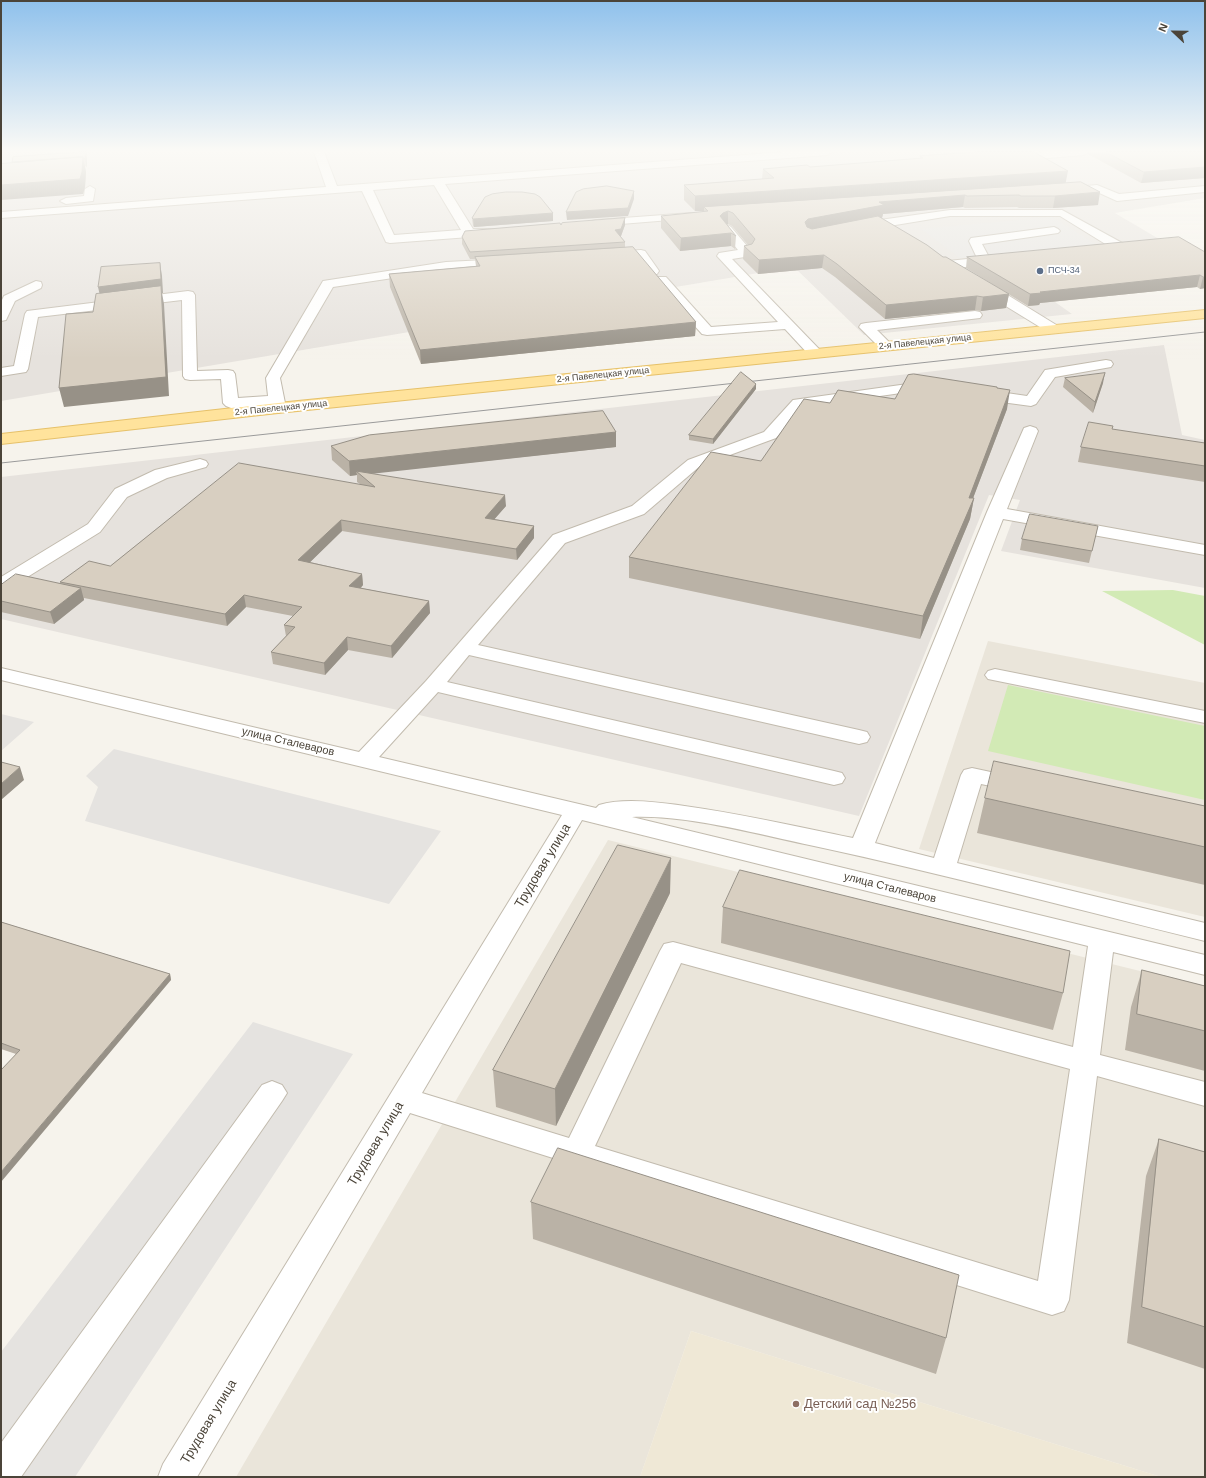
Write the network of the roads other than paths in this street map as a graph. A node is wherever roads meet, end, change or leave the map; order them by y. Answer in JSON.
{"nodes":[{"id":1,"x":382,"y":221,"type":"edge"},
{"id":2,"x":463,"y":221,"type":"edge"},
{"id":3,"x":624,"y":221,"type":"edge"},
{"id":4,"x":893,"y":221,"type":"edge"},
{"id":5,"x":1076,"y":221,"type":"edge"},
{"id":6,"x":879,"y":223,"type":"junction"},
{"id":7,"x":585,"y":224,"type":"edge"},
{"id":8,"x":727,"y":229,"type":"edge"},
{"id":9,"x":849,"y":229,"type":"edge"},
{"id":10,"x":508,"y":230,"type":"edge"},
{"id":11,"x":1054,"y":232,"type":"dead end"},
{"id":12,"x":469,"y":233,"type":"junction"},
{"id":13,"x":898,"y":235,"type":"edge"},
{"id":14,"x":1089,"y":250,"type":"edge"},
{"id":15,"x":594,"y":257,"type":"edge"},
{"id":16,"x":936,"y":258,"type":"edge"},
{"id":17,"x":1009,"y":259,"type":"edge"},
{"id":18,"x":985,"y":261,"type":"junction"},
{"id":19,"x":516,"y":262,"type":"edge"},
{"id":20,"x":948,"y":265,"type":"junction"},
{"id":21,"x":36,"y":284,"type":"dead end"},
{"id":22,"x":32,"y":314,"type":"junction"},
{"id":23,"x":1205,"y":314,"type":"edge"},
{"id":24,"x":975,"y":315,"type":"edge"},
{"id":25,"x":1,"y":318,"type":"edge"},
{"id":26,"x":789,"y":325,"type":"junction"},
{"id":27,"x":1054,"y":329,"type":"junction"},
{"id":28,"x":886,"y":346,"type":"junction"},
{"id":29,"x":815,"y":353,"type":"junction"},
{"id":30,"x":1106,"y":364,"type":"dead end"},
{"id":31,"x":1,"y":372,"type":"edge"},
{"id":32,"x":278,"y":404,"type":"junction"},
{"id":33,"x":1030,"y":431,"type":"dead end"},
{"id":34,"x":1,"y":439,"type":"edge"},
{"id":35,"x":200,"y":464,"type":"dead end"},
{"id":36,"x":996,"y":512,"type":"junction"},
{"id":37,"x":1205,"y":550,"type":"edge"},
{"id":38,"x":2,"y":584,"type":"edge"},
{"id":39,"x":464,"y":648,"type":"junction"},
{"id":40,"x":1,"y":674,"type":"edge"},
{"id":41,"x":995,"y":675,"type":"dead end"},
{"id":42,"x":433,"y":685,"type":"junction"},
{"id":43,"x":1205,"y":717,"type":"edge"},
{"id":44,"x":859,"y":737,"type":"dead end"},
{"id":45,"x":364,"y":760,"type":"junction"},
{"id":46,"x":834,"y":778,"type":"dead end"},
{"id":47,"x":1042,"y":789,"type":"edge"},
{"id":48,"x":576,"y":811,"type":"junction"},
{"id":49,"x":861,"y":848,"type":"junction"},
{"id":50,"x":943,"y":868,"type":"junction"},
{"id":51,"x":1205,"y":932,"type":"edge"},
{"id":52,"x":1102,"y":940,"type":"junction"},
{"id":53,"x":1205,"y":965,"type":"edge"},
{"id":54,"x":1085,"y":1062,"type":"junction"},
{"id":55,"x":272,"y":1093,"type":"dead end"},
{"id":56,"x":1205,"y":1094,"type":"edge"},
{"id":57,"x":403,"y":1099,"type":"junction"},
{"id":58,"x":577,"y":1153,"type":"junction"},
{"id":59,"x":1,"y":1474,"type":"edge"},
{"id":60,"x":176,"y":1477,"type":"edge"}],
"edges":[{"from":1,"to":12,"type":"street"},
{"from":2,"to":12,"type":"street"},
{"from":3,"to":7,"type":"street"},
{"from":4,"to":6,"type":"street"},
{"from":5,"to":14,"type":"street"},
{"from":6,"to":9,"type":"street"},
{"from":6,"to":13,"type":"street"},
{"from":8,"to":26,"type":"street"},
{"from":10,"to":12,"type":"street"},
{"from":11,"to":18,"type":"street"},
{"from":15,"to":26,"type":"street"},
{"from":16,"to":20,"type":"street"},
{"from":17,"to":18,"type":"street"},
{"from":18,"to":20,"type":"street"},
{"from":19,"to":32,"type":"street"},
{"from":20,"to":27,"type":"street"},
{"from":21,"to":25,"type":"street"},
{"from":22,"to":25,"type":"street"},
{"from":22,"to":31,"type":"street"},
{"from":22,"to":32,"type":"street"},
{"from":23,"to":27,"type":"main road","name":"2-я Павелецкая улица"},
{"from":24,"to":28,"type":"street"},
{"from":26,"to":29,"type":"street"},
{"from":27,"to":28,"type":"main road","name":"2-я Павелецкая улица"},
{"from":28,"to":29,"type":"main road","name":"2-я Павелецкая улица"},
{"from":29,"to":32,"type":"main road","name":"2-я Павелецкая улица"},
{"from":30,"to":39,"type":"street"},
{"from":32,"to":34,"type":"main road","name":"2-я Павелецкая улица"},
{"from":33,"to":36,"type":"street"},
{"from":35,"to":38,"type":"street"},
{"from":36,"to":37,"type":"street"},
{"from":36,"to":49,"type":"street"},
{"from":39,"to":42,"type":"street"},
{"from":39,"to":44,"type":"street"},
{"from":40,"to":45,"type":"street","name":"улица Сталеваров"},
{"from":41,"to":43,"type":"street"},
{"from":42,"to":45,"type":"street"},
{"from":42,"to":46,"type":"street"},
{"from":45,"to":48,"type":"street","name":"улица Сталеваров"},
{"from":47,"to":50,"type":"street"},
{"from":48,"to":49,"type":"street","name":"улица Сталеваров"},
{"from":48,"to":52,"type":"street","name":"улица Сталеваров"},
{"from":48,"to":57,"type":"street","name":"Трудовая улица"},
{"from":49,"to":50,"type":"street","name":"улица Сталеваров"},
{"from":50,"to":51,"type":"street","name":"улица Сталеваров"},
{"from":52,"to":53,"type":"street","name":"улица Сталеваров"},
{"from":52,"to":54,"type":"street"},
{"from":54,"to":56,"type":"street"},
{"from":54,"to":58,"type":"street"},
{"from":54,"to":58,"type":"street"},
{"from":55,"to":59,"type":"street"},
{"from":57,"to":58,"type":"street"},
{"from":57,"to":60,"type":"street","name":"Трудовая улица"}]}
